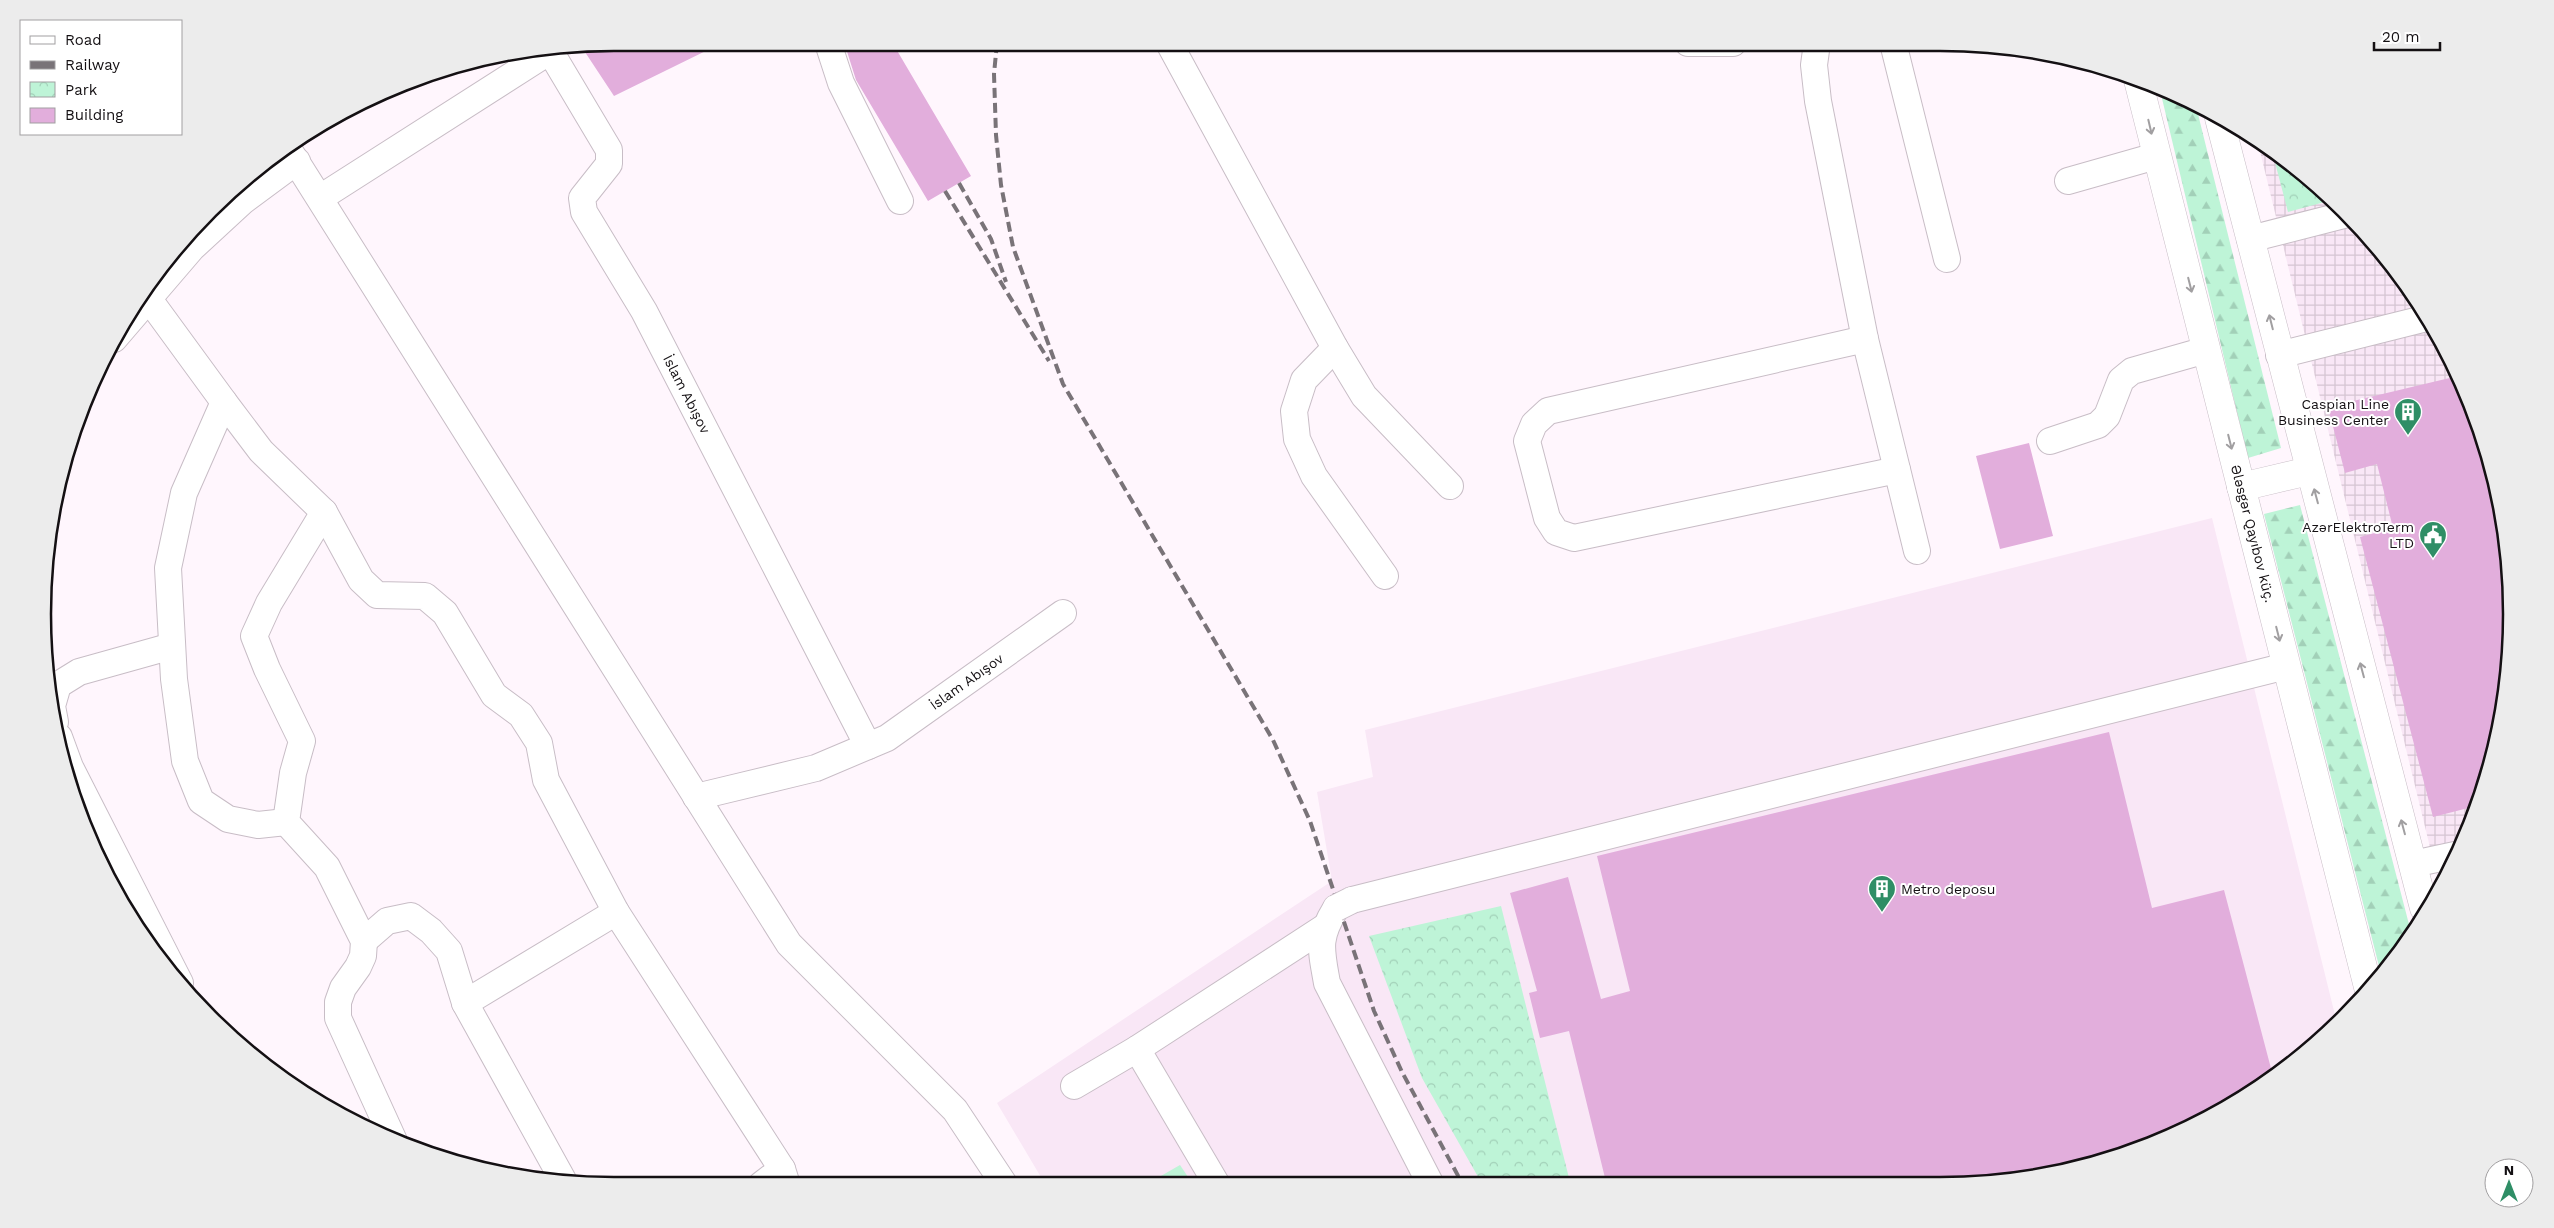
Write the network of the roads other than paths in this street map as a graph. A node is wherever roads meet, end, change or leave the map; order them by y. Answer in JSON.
{"nodes":[{"id":1,"x":831,"y":51,"type":"edge"},
{"id":2,"x":1174,"y":51,"type":"edge"},
{"id":3,"x":1816,"y":51,"type":"edge"},
{"id":4,"x":1895,"y":51,"type":"edge"},
{"id":5,"x":552,"y":55,"type":"edge"},
{"id":6,"x":542,"y":56,"type":"edge"},
{"id":7,"x":2140,"y":88,"type":"edge"},
{"id":8,"x":2221,"y":127,"type":"edge"},
{"id":9,"x":292,"y":154,"type":"edge"},
{"id":10,"x":2156,"y":156,"type":"junction"},
{"id":11,"x":2068,"y":181,"type":"dead end"},
{"id":12,"x":320,"y":198,"type":"junction"},
{"id":13,"x":900,"y":200,"type":"dead end"},
{"id":14,"x":2338,"y":216,"type":"edge"},
{"id":15,"x":2250,"y":239,"type":"junction"},
{"id":16,"x":1947,"y":258,"type":"dead end"},
{"id":17,"x":149,"y":297,"type":"edge"},
{"id":18,"x":148,"y":298,"type":"edge"},
{"id":19,"x":2419,"y":320,"type":"edge"},
{"id":20,"x":1865,"y":339,"type":"junction"},
{"id":21,"x":1335,"y":348,"type":"junction"},
{"id":22,"x":2206,"y":350,"type":"junction"},
{"id":23,"x":2280,"y":355,"type":"junction"},
{"id":24,"x":224,"y":402,"type":"junction"},
{"id":25,"x":2050,"y":441,"type":"dead end"},
{"id":26,"x":1897,"y":470,"type":"junction"},
{"id":27,"x":2309,"y":471,"type":"junction"},
{"id":28,"x":1450,"y":486,"type":"dead end"},
{"id":29,"x":2241,"y":488,"type":"junction"},
{"id":30,"x":324,"y":512,"type":"junction"},
{"id":31,"x":1917,"y":551,"type":"dead end"},
{"id":32,"x":1385,"y":576,"type":"dead end"},
{"id":33,"x":1063,"y":613,"type":"dead end"},
{"id":34,"x":172,"y":646,"type":"junction"},
{"id":35,"x":2286,"y":666,"type":"junction"},
{"id":36,"x":57,"y":690,"type":"edge"},
{"id":37,"x":868,"y":746,"type":"junction"},
{"id":38,"x":76,"y":778,"type":"edge"},
{"id":39,"x":696,"y":797,"type":"junction"},
{"id":40,"x":286,"y":822,"type":"junction"},
{"id":41,"x":2448,"y":857,"type":"edge"},
{"id":42,"x":2413,"y":864,"type":"junction"},
{"id":43,"x":2423,"y":902,"type":"edge"},
{"id":44,"x":616,"y":912,"type":"junction"},
{"id":45,"x":1338,"y":912,"type":"junction"},
{"id":46,"x":364,"y":940,"type":"junction"},
{"id":47,"x":164,"y":951,"type":"edge"},
{"id":48,"x":2366,"y":981,"type":"edge"},
{"id":49,"x":465,"y":1003,"type":"junction"},
{"id":50,"x":1137,"y":1050,"type":"junction"},
{"id":51,"x":1074,"y":1086,"type":"dead end"},
{"id":52,"x":389,"y":1129,"type":"edge"},
{"id":53,"x":560,"y":1174,"type":"edge"},
{"id":54,"x":784,"y":1177,"type":"edge"},
{"id":55,"x":999,"y":1177,"type":"edge"},
{"id":56,"x":1212,"y":1177,"type":"edge"},
{"id":57,"x":1427,"y":1177,"type":"edge"}],
"edges":[{"from":1,"to":13,"type":"street"},
{"from":2,"to":21,"type":"street"},
{"from":3,"to":20,"type":"street"},
{"from":4,"to":16,"type":"street"},
{"from":5,"to":37,"type":"street","name":"İslam Abışov"},
{"from":6,"to":12,"type":"street","name":"İslam Abışov"},
{"from":7,"to":10,"type":"main road","name":"Ələsgər Qayıbov küç.","one_way":true},
{"from":8,"to":15,"type":"main road"},
{"from":9,"to":12,"type":"street"},
{"from":9,"to":17,"type":"street"},
{"from":10,"to":11,"type":"street"},
{"from":10,"to":22,"type":"main road","name":"Ələsgər Qayıbov küç.","one_way":true},
{"from":12,"to":39,"type":"street"},
{"from":14,"to":15,"type":"street"},
{"from":23,"to":15,"type":"main road","one_way":true},
{"from":18,"to":24,"type":"street"},
{"from":19,"to":23,"type":"street"},
{"from":20,"to":26,"type":"street"},
{"from":20,"to":26,"type":"street"},
{"from":21,"to":28,"type":"street"},
{"from":21,"to":32,"type":"street"},
{"from":22,"to":25,"type":"street"},
{"from":22,"to":29,"type":"main road","name":"Ələsgər Qayıbov küç.","one_way":true},
{"from":23,"to":27,"type":"main road"},
{"from":24,"to":30,"type":"street"},
{"from":24,"to":34,"type":"street"},
{"from":26,"to":31,"type":"street"},
{"from":27,"to":29,"type":"main road"},
{"from":42,"to":27,"type":"main road","one_way":true},
{"from":29,"to":35,"type":"main road","name":"Ələsgər Qayıbov küç.","one_way":true},
{"from":30,"to":40,"type":"street"},
{"from":30,"to":44,"type":"street"},
{"from":33,"to":37,"type":"street","name":"İslam Abışov"},
{"from":34,"to":36,"type":"street"},
{"from":34,"to":40,"type":"street"},
{"from":35,"to":45,"type":"street"},
{"from":35,"to":48,"type":"main road","name":"Ələsgər Qayıbov küç."},
{"from":37,"to":39,"type":"street","name":"İslam Abışov"},
{"from":38,"to":47,"type":"street"},
{"from":39,"to":55,"type":"street"},
{"from":40,"to":46,"type":"street"},
{"from":41,"to":42,"type":"street"},
{"from":42,"to":43,"type":"main road"},
{"from":44,"to":49,"type":"street"},
{"from":44,"to":54,"type":"street"},
{"from":45,"to":50,"type":"street"},
{"from":45,"to":57,"type":"street"},
{"from":46,"to":49,"type":"street"},
{"from":46,"to":52,"type":"street"},
{"from":49,"to":53,"type":"street"},
{"from":50,"to":51,"type":"street"},
{"from":50,"to":56,"type":"street"}]}
